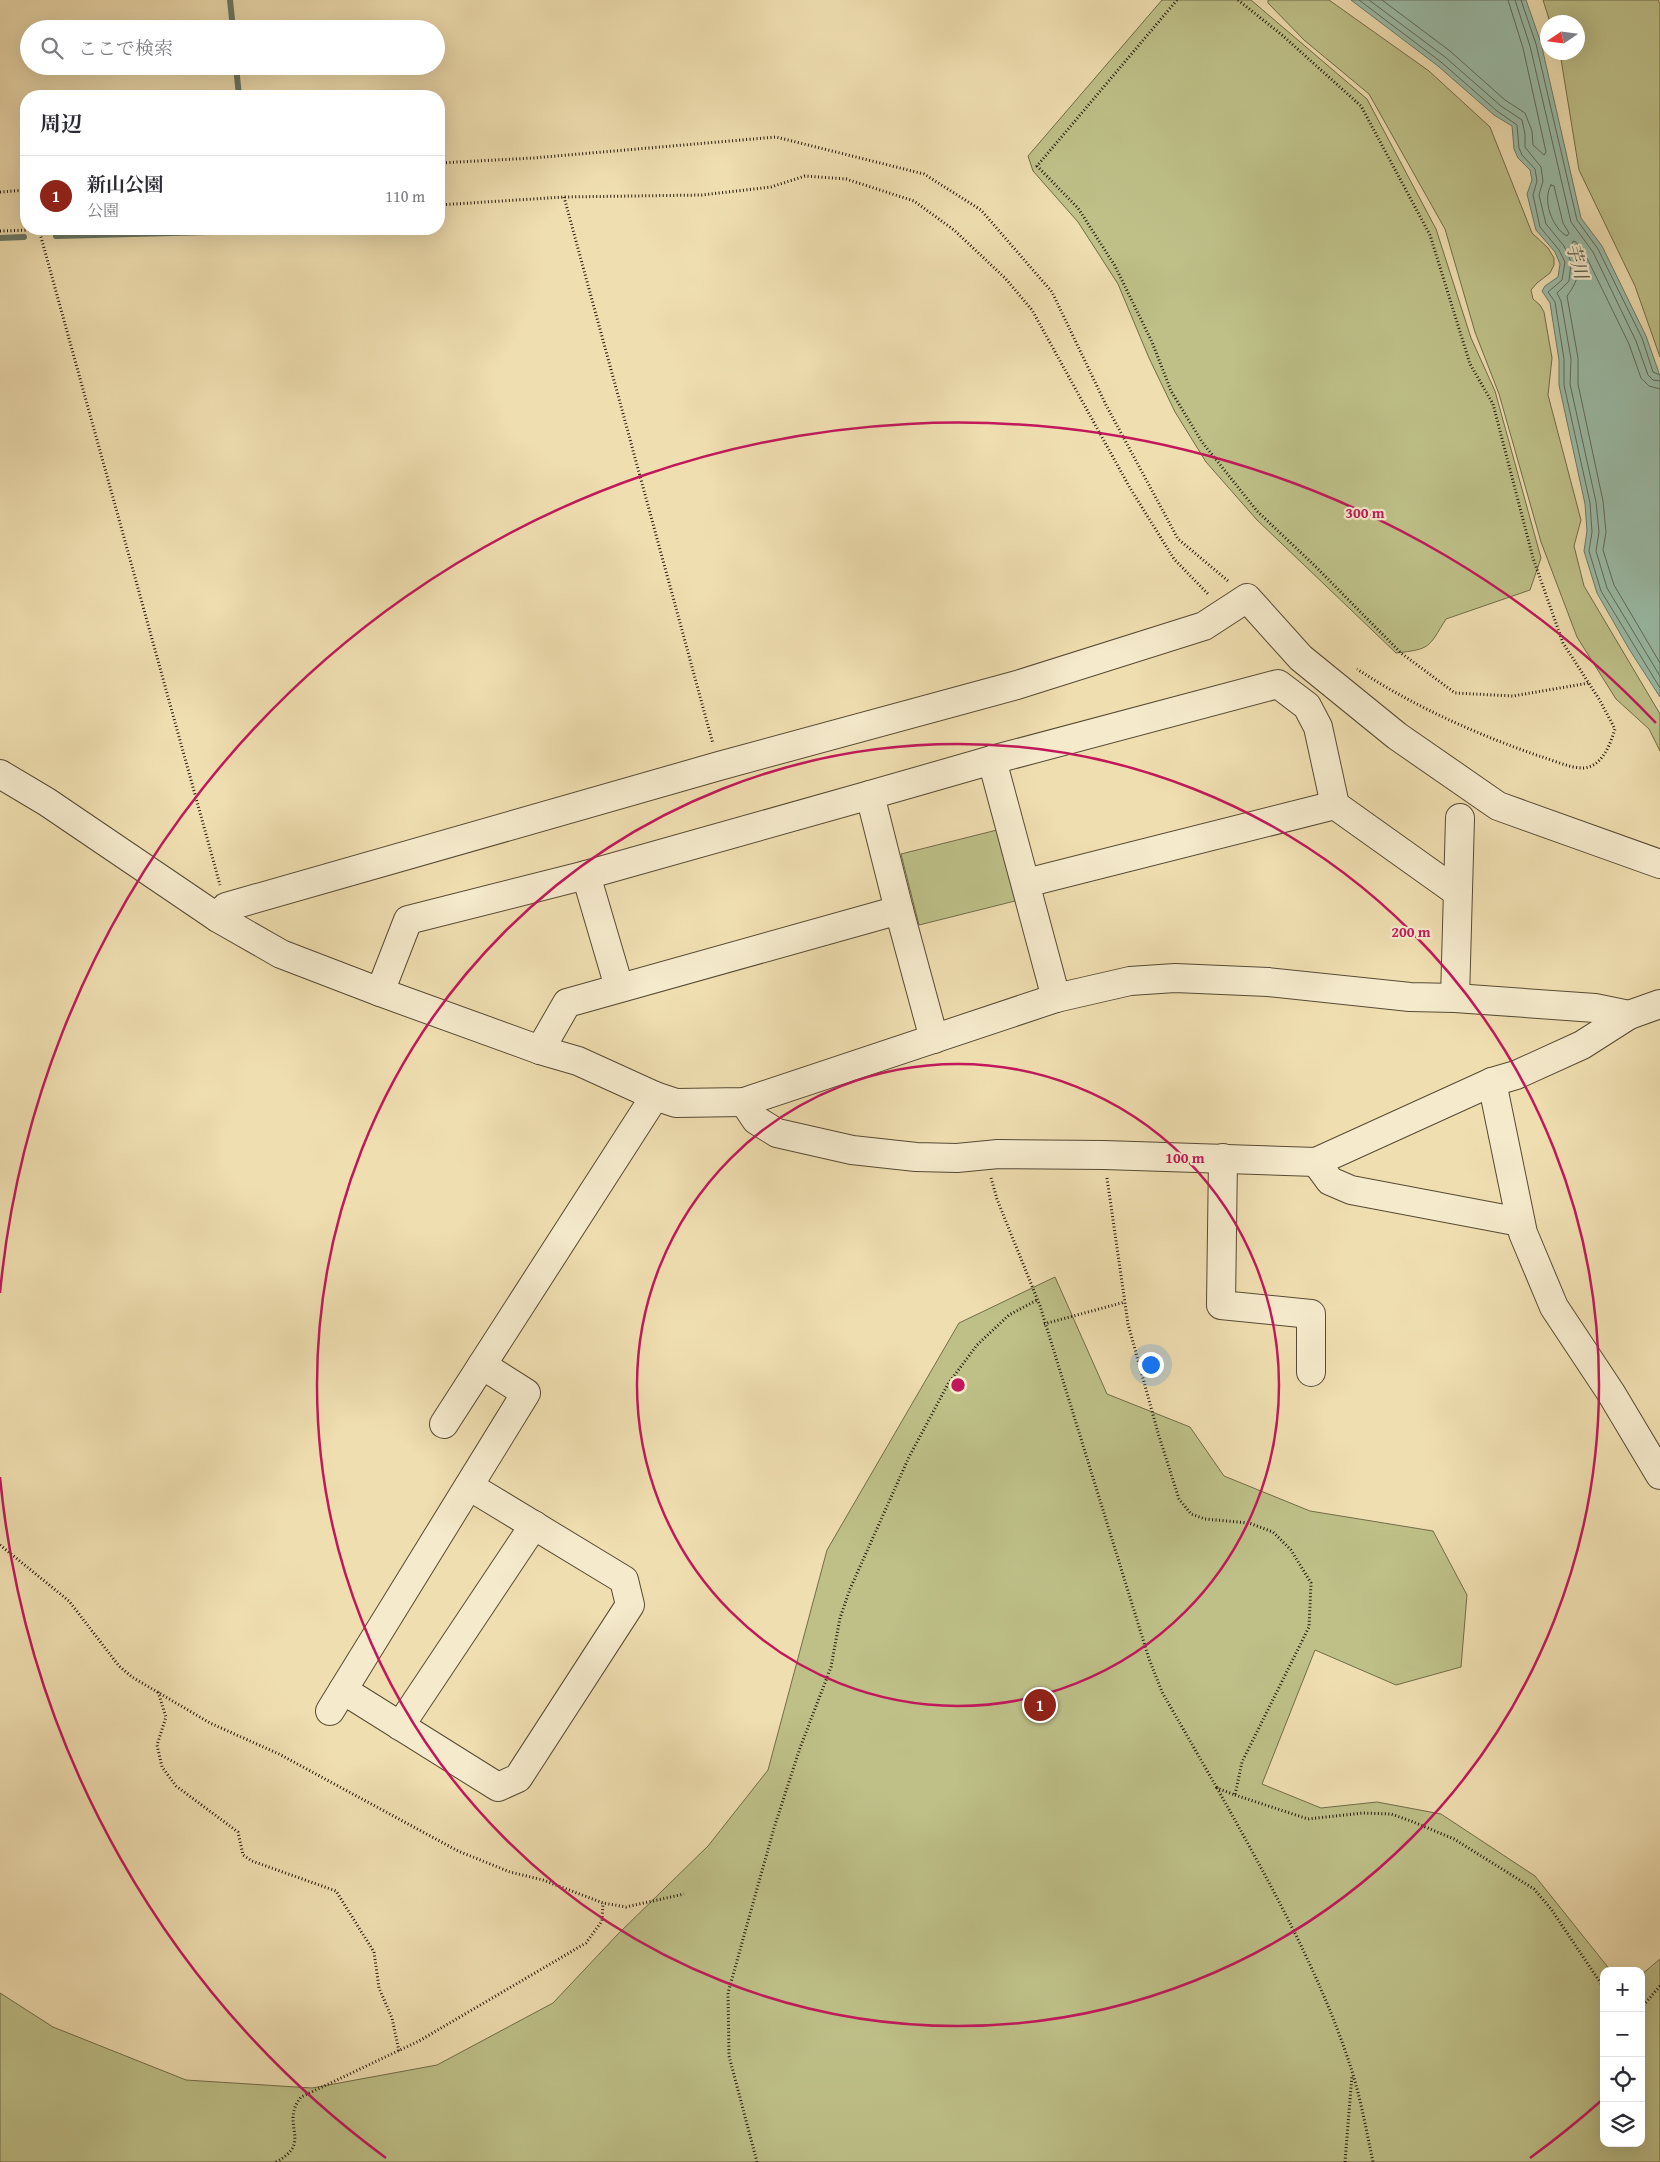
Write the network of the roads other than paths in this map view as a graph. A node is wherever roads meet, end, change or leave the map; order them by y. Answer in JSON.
{"nodes":[{"id":1,"x":992,"y":760,"type":"junction"},
{"id":2,"x":0,"y":774,"type":"edge"},
{"id":3,"x":870,"y":795,"type":"junction"},
{"id":4,"x":1335,"y":805,"type":"junction"},
{"id":5,"x":1460,"y":818,"type":"dead end"},
{"id":6,"x":1660,"y":864,"type":"edge"},
{"id":7,"x":586,"y":875,"type":"junction"},
{"id":8,"x":1026,"y":883,"type":"junction"},
{"id":9,"x":1457,"y":892,"type":"junction"},
{"id":10,"x":898,"y":910,"type":"junction"},
{"id":11,"x":222,"y":913,"type":"junction"},
{"id":12,"x":618,"y":987,"type":"junction"},
{"id":13,"x":380,"y":992,"type":"junction"},
{"id":14,"x":1056,"y":998,"type":"junction"},
{"id":15,"x":1455,"y":998,"type":"junction"},
{"id":16,"x":1660,"y":1004,"type":"edge"},
{"id":17,"x":1629,"y":1015,"type":"junction"},
{"id":18,"x":934,"y":1039,"type":"junction"},
{"id":19,"x":540,"y":1050,"type":"junction"},
{"id":20,"x":1492,"y":1082,"type":"junction"},
{"id":21,"x":655,"y":1096,"type":"junction"},
{"id":22,"x":744,"y":1102,"type":"junction"},
{"id":23,"x":1223,"y":1158,"type":"junction"},
{"id":24,"x":1316,"y":1162,"type":"junction"},
{"id":25,"x":1520,"y":1222,"type":"junction"},
{"id":26,"x":482,"y":1365,"type":"junction"},
{"id":27,"x":1311,"y":1372,"type":"dead end"},
{"id":28,"x":444,"y":1424,"type":"dead end"},
{"id":29,"x":1660,"y":1475,"type":"edge"},
{"id":30,"x":469,"y":1486,"type":"junction"},
{"id":31,"x":534,"y":1525,"type":"junction"},
{"id":32,"x":400,"y":1726,"type":"junction"}],
"edges":[{"from":1,"to":3,"type":"street"},
{"from":1,"to":4,"type":"street"},
{"from":1,"to":8,"type":"street"},
{"from":2,"to":11,"type":"street"},
{"from":3,"to":7,"type":"street"},
{"from":3,"to":10,"type":"street"},
{"from":4,"to":8,"type":"street"},
{"from":4,"to":9,"type":"street"},
{"from":5,"to":9,"type":"street"},
{"from":6,"to":11,"type":"street"},
{"from":7,"to":12,"type":"street"},
{"from":7,"to":13,"type":"street"},
{"from":8,"to":14,"type":"street"},
{"from":9,"to":15,"type":"street"},
{"from":10,"to":12,"type":"street"},
{"from":10,"to":18,"type":"street"},
{"from":11,"to":13,"type":"street"},
{"from":12,"to":19,"type":"street"},
{"from":13,"to":19,"type":"street"},
{"from":14,"to":15,"type":"street"},
{"from":14,"to":18,"type":"street"},
{"from":15,"to":17,"type":"street"},
{"from":16,"to":17,"type":"street"},
{"from":17,"to":20,"type":"street"},
{"from":18,"to":22,"type":"street"},
{"from":19,"to":21,"type":"street"},
{"from":20,"to":24,"type":"street"},
{"from":20,"to":25,"type":"street"},
{"from":21,"to":22,"type":"street"},
{"from":21,"to":26,"type":"street"},
{"from":22,"to":23,"type":"street"},
{"from":23,"to":24,"type":"street"},
{"from":23,"to":27,"type":"street"},
{"from":24,"to":25,"type":"street"},
{"from":25,"to":29,"type":"street"},
{"from":26,"to":28,"type":"street"},
{"from":26,"to":30,"type":"street"},
{"from":30,"to":31,"type":"street"},
{"from":30,"to":32,"type":"street"},
{"from":31,"to":32,"type":"street"},
{"from":31,"to":32,"type":"street"}]}
